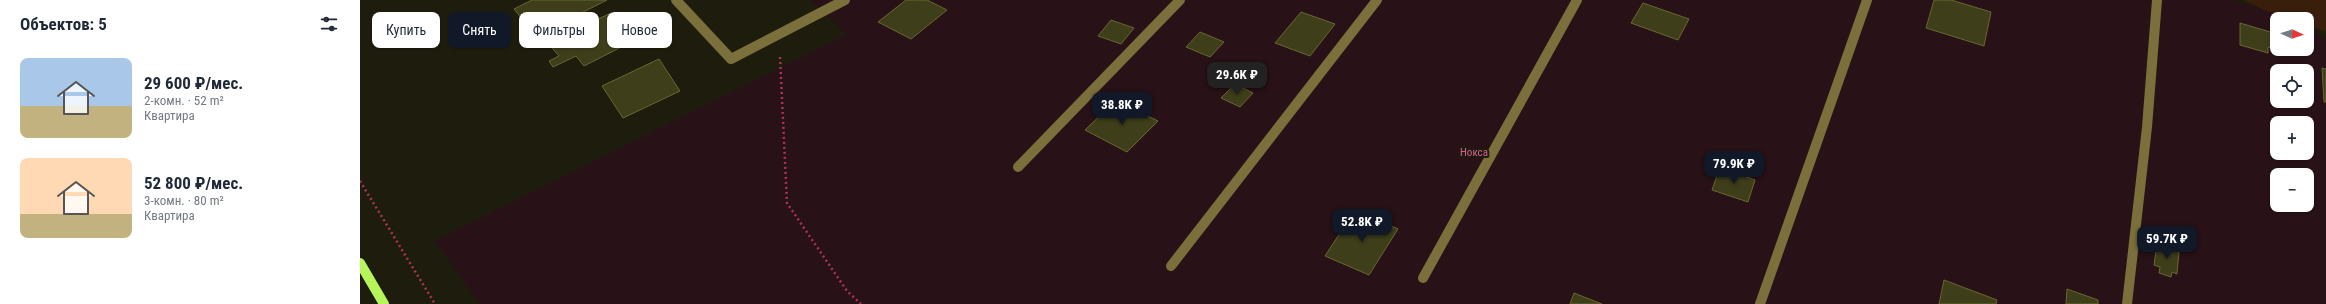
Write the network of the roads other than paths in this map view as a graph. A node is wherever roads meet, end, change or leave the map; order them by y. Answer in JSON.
{"nodes":[{"id":1,"x":676,"y":0,"type":"edge"},
{"id":2,"x":845,"y":0,"type":"edge"},
{"id":3,"x":1180,"y":0,"type":"edge"},
{"id":4,"x":1376,"y":0,"type":"edge"},
{"id":5,"x":1577,"y":0,"type":"edge"},
{"id":6,"x":1867,"y":0,"type":"edge"},
{"id":7,"x":2157,"y":0,"type":"edge"},
{"id":8,"x":1018,"y":167,"type":"dead end"},
{"id":9,"x":360,"y":263,"type":"edge"},
{"id":10,"x":1171,"y":266,"type":"dead end"},
{"id":11,"x":1423,"y":278,"type":"dead end"},
{"id":12,"x":384,"y":304,"type":"edge"},
{"id":13,"x":1760,"y":304,"type":"edge"},
{"id":14,"x":2127,"y":304,"type":"edge"}],
"edges":[{"from":1,"to":2,"type":"street"},
{"from":3,"to":8,"type":"street"},
{"from":4,"to":10,"type":"street"},
{"from":5,"to":11,"type":"street"},
{"from":6,"to":13,"type":"street"},
{"from":7,"to":14,"type":"street"},
{"from":9,"to":12,"type":"main road"}]}
